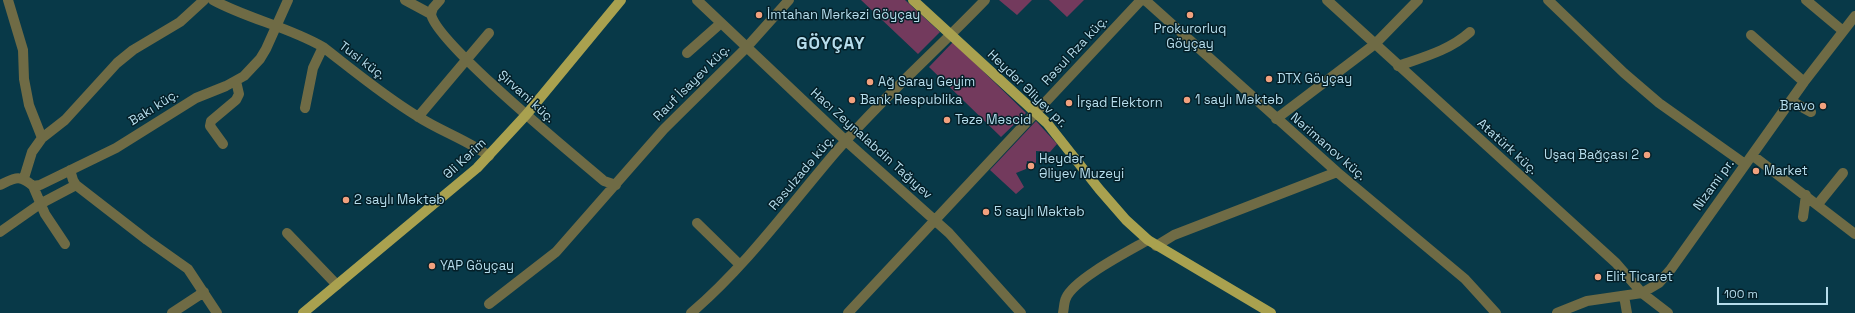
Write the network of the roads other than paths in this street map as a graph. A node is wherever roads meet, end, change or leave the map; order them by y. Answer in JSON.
{"nodes":[{"id":1,"x":8,"y":0,"type":"edge"},
{"id":2,"x":204,"y":0,"type":"edge"},
{"id":3,"x":213,"y":0,"type":"edge"},
{"id":4,"x":288,"y":0,"type":"edge"},
{"id":5,"x":405,"y":0,"type":"edge"},
{"id":6,"x":440,"y":0,"type":"edge"},
{"id":7,"x":621,"y":0,"type":"edge"},
{"id":8,"x":697,"y":0,"type":"edge"},
{"id":9,"x":789,"y":0,"type":"edge"},
{"id":10,"x":913,"y":0,"type":"edge"},
{"id":11,"x":985,"y":0,"type":"edge"},
{"id":12,"x":1141,"y":0,"type":"edge"},
{"id":13,"x":1145,"y":0,"type":"edge"},
{"id":14,"x":1327,"y":0,"type":"edge"},
{"id":15,"x":1418,"y":0,"type":"edge"},
{"id":16,"x":1548,"y":0,"type":"edge"},
{"id":17,"x":1806,"y":0,"type":"edge"},
{"id":18,"x":431,"y":14,"type":"junction"},
{"id":19,"x":1855,"y":16,"type":"edge"},
{"id":20,"x":721,"y":23,"type":"junction"},
{"id":21,"x":276,"y":27,"type":"junction"},
{"id":22,"x":1843,"y":31,"type":"junction"},
{"id":23,"x":1470,"y":32,"type":"dead end"},
{"id":24,"x":489,"y":33,"type":"dead end"},
{"id":25,"x":951,"y":34,"type":"junction"},
{"id":26,"x":1751,"y":35,"type":"dead end"},
{"id":27,"x":1375,"y":44,"type":"junction"},
{"id":28,"x":323,"y":48,"type":"junction"},
{"id":29,"x":746,"y":48,"type":"junction"},
{"id":30,"x":687,"y":53,"type":"dead end"},
{"id":31,"x":467,"y":60,"type":"junction"},
{"id":32,"x":1398,"y":66,"type":"junction"},
{"id":33,"x":236,"y":82,"type":"junction"},
{"id":34,"x":1804,"y":82,"type":"junction"},
{"id":35,"x":1791,"y":101,"type":"junction"},
{"id":36,"x":304,"y":108,"type":"dead end"},
{"id":37,"x":1035,"y":112,"type":"junction"},
{"id":38,"x":1811,"y":112,"type":"dead end"},
{"id":39,"x":526,"y":115,"type":"junction"},
{"id":40,"x":418,"y":117,"type":"junction"},
{"id":41,"x":1276,"y":119,"type":"junction"},
{"id":42,"x":42,"y":138,"type":"junction"},
{"id":43,"x":846,"y":141,"type":"junction"},
{"id":44,"x":223,"y":144,"type":"dead end"},
{"id":45,"x":1752,"y":155,"type":"junction"},
{"id":46,"x":489,"y":156,"type":"junction"},
{"id":47,"x":1745,"y":164,"type":"junction"},
{"id":48,"x":70,"y":170,"type":"junction"},
{"id":49,"x":1336,"y":172,"type":"junction"},
{"id":50,"x":1843,"y":173,"type":"dead end"},
{"id":51,"x":24,"y":178,"type":"junction"},
{"id":52,"x":0,"y":185,"type":"edge"},
{"id":53,"x":76,"y":185,"type":"junction"},
{"id":54,"x":616,"y":185,"type":"junction"},
{"id":55,"x":33,"y":186,"type":"junction"},
{"id":56,"x":1806,"y":195,"type":"junction"},
{"id":57,"x":40,"y":204,"type":"junction"},
{"id":58,"x":1818,"y":204,"type":"junction"},
{"id":59,"x":1803,"y":217,"type":"dead end"},
{"id":60,"x":935,"y":219,"type":"junction"},
{"id":61,"x":698,"y":223,"type":"dead end"},
{"id":62,"x":0,"y":232,"type":"edge"},
{"id":63,"x":287,"y":233,"type":"dead end"},
{"id":64,"x":1855,"y":234,"type":"edge"},
{"id":65,"x":1152,"y":243,"type":"junction"},
{"id":66,"x":65,"y":244,"type":"dead end"},
{"id":67,"x":739,"y":264,"type":"junction"},
{"id":68,"x":337,"y":285,"type":"junction"},
{"id":69,"x":204,"y":292,"type":"junction"},
{"id":70,"x":1642,"y":292,"type":"junction"},
{"id":71,"x":1624,"y":296,"type":"junction"},
{"id":72,"x":489,"y":304,"type":"dead end"},
{"id":73,"x":172,"y":313,"type":"edge"},
{"id":74,"x":217,"y":313,"type":"edge"},
{"id":75,"x":303,"y":313,"type":"edge"},
{"id":76,"x":691,"y":313,"type":"edge"},
{"id":77,"x":848,"y":313,"type":"edge"},
{"id":78,"x":1021,"y":313,"type":"edge"},
{"id":79,"x":1063,"y":313,"type":"edge"},
{"id":80,"x":1271,"y":313,"type":"edge"},
{"id":81,"x":1496,"y":313,"type":"edge"},
{"id":82,"x":1557,"y":313,"type":"edge"},
{"id":83,"x":1627,"y":313,"type":"edge"},
{"id":84,"x":1668,"y":313,"type":"edge"}],
"edges":[{"from":1,"to":42,"type":"street"},
{"from":2,"to":42,"type":"street"},
{"from":3,"to":21,"type":"street","name":"Tusi küç."},
{"from":4,"to":21,"type":"street","name":"Bakı küç."},
{"from":5,"to":18,"type":"street"},
{"from":6,"to":18,"type":"street"},
{"from":7,"to":39,"type":"main road","name":"Əli Kərim"},
{"from":8,"to":20,"type":"street","name":"Hacı Zeynalabdin Tağıyev"},
{"from":9,"to":29,"type":"street","name":"Rauf İsayev küç."},
{"from":10,"to":25,"type":"main road","name":"Heydər Əliyev pr."},
{"from":11,"to":25,"type":"street","name":"Rəsulzadə küç."},
{"from":12,"to":37,"type":"street","name":"Rəsul Rza küç."},
{"from":13,"to":41,"type":"street","name":"Nərimanov küç."},
{"from":14,"to":27,"type":"street","name":"Atatürk küç."},
{"from":15,"to":27,"type":"street"},
{"from":16,"to":47,"type":"street"},
{"from":17,"to":22,"type":"street"},
{"from":18,"to":31,"type":"street","name":"Şirvani küç."},
{"from":19,"to":22,"type":"street","name":"Nizami pr."},
{"from":20,"to":29,"type":"street","name":"Hacı Zeynalabdin Tağıyev"},
{"from":20,"to":30,"type":"street"},
{"from":21,"to":28,"type":"street","name":"Tusi küç."},
{"from":21,"to":33,"type":"street","name":"Bakı küç."},
{"from":22,"to":34,"type":"street","name":"Nizami pr."},
{"from":23,"to":32,"type":"street"},
{"from":24,"to":31,"type":"street"},
{"from":25,"to":37,"type":"main road","name":"Heydər Əliyev pr."},
{"from":25,"to":43,"type":"street","name":"Rəsulzadə küç."},
{"from":26,"to":34,"type":"street"},
{"from":27,"to":32,"type":"street","name":"Atatürk küç."},
{"from":27,"to":41,"type":"street"},
{"from":28,"to":36,"type":"street"},
{"from":28,"to":40,"type":"street","name":"Tusi küç."},
{"from":29,"to":43,"type":"street","name":"Hacı Zeynalabdin Tağıyev"},
{"from":29,"to":54,"type":"street","name":"Rauf İsayev küç."},
{"from":31,"to":39,"type":"street","name":"Şirvani küç."},
{"from":31,"to":40,"type":"street"},
{"from":32,"to":70,"type":"street","name":"Atatürk küç."},
{"from":33,"to":44,"type":"street"},
{"from":33,"to":48,"type":"street","name":"Bakı küç."},
{"from":34,"to":35,"type":"street","name":"Nizami pr."},
{"from":35,"to":38,"type":"street"},
{"from":35,"to":45,"type":"street","name":"Nizami pr."},
{"from":37,"to":60,"type":"street","name":"Rəsul Rza küç."},
{"from":37,"to":65,"type":"main road","name":"Heydər Əliyev pr."},
{"from":39,"to":46,"type":"main road","name":"Əli Kərim"},
{"from":39,"to":54,"type":"street","name":"Şirvani küç."},
{"from":40,"to":46,"type":"street","name":"Tusi küç."},
{"from":41,"to":49,"type":"street","name":"Nərimanov küç."},
{"from":42,"to":51,"type":"street"},
{"from":43,"to":60,"type":"street","name":"Hacı Zeynalabdin Tağıyev"},
{"from":43,"to":67,"type":"street","name":"Rəsulzadə küç."},
{"from":45,"to":47,"type":"street","name":"Nizami pr."},
{"from":45,"to":56,"type":"street"},
{"from":46,"to":68,"type":"main road","name":"Əli Kərim"},
{"from":47,"to":70,"type":"street","name":"Nizami pr."},
{"from":48,"to":53,"type":"street"},
{"from":48,"to":55,"type":"street","name":"Bakı küç."},
{"from":49,"to":65,"type":"street"},
{"from":49,"to":81,"type":"street","name":"Nərimanov küç."},
{"from":50,"to":58,"type":"street"},
{"from":51,"to":52,"type":"street"},
{"from":51,"to":55,"type":"street"},
{"from":53,"to":57,"type":"street"},
{"from":53,"to":69,"type":"street"},
{"from":54,"to":72,"type":"street","name":"Rauf İsayev küç."},
{"from":55,"to":57,"type":"street"},
{"from":56,"to":58,"type":"street"},
{"from":56,"to":59,"type":"street"},
{"from":57,"to":62,"type":"street"},
{"from":57,"to":66,"type":"street"},
{"from":58,"to":64,"type":"street"},
{"from":60,"to":77,"type":"street","name":"Rəsul Rza küç."},
{"from":60,"to":78,"type":"street","name":"Hacı Zeynalabdin Tağıyev"},
{"from":61,"to":67,"type":"street"},
{"from":63,"to":68,"type":"street"},
{"from":65,"to":79,"type":"street"},
{"from":65,"to":80,"type":"main road","name":"Heydər Əliyev pr."},
{"from":67,"to":76,"type":"street","name":"Rəsulzadə küç."},
{"from":68,"to":75,"type":"main road","name":"Əli Kərim"},
{"from":69,"to":73,"type":"street"},
{"from":69,"to":74,"type":"street"},
{"from":70,"to":71,"type":"street","name":"Nizami pr."},
{"from":70,"to":84,"type":"street","name":"Atatürk küç."},
{"from":71,"to":82,"type":"street","name":"Nizami pr."},
{"from":71,"to":83,"type":"street"}]}
